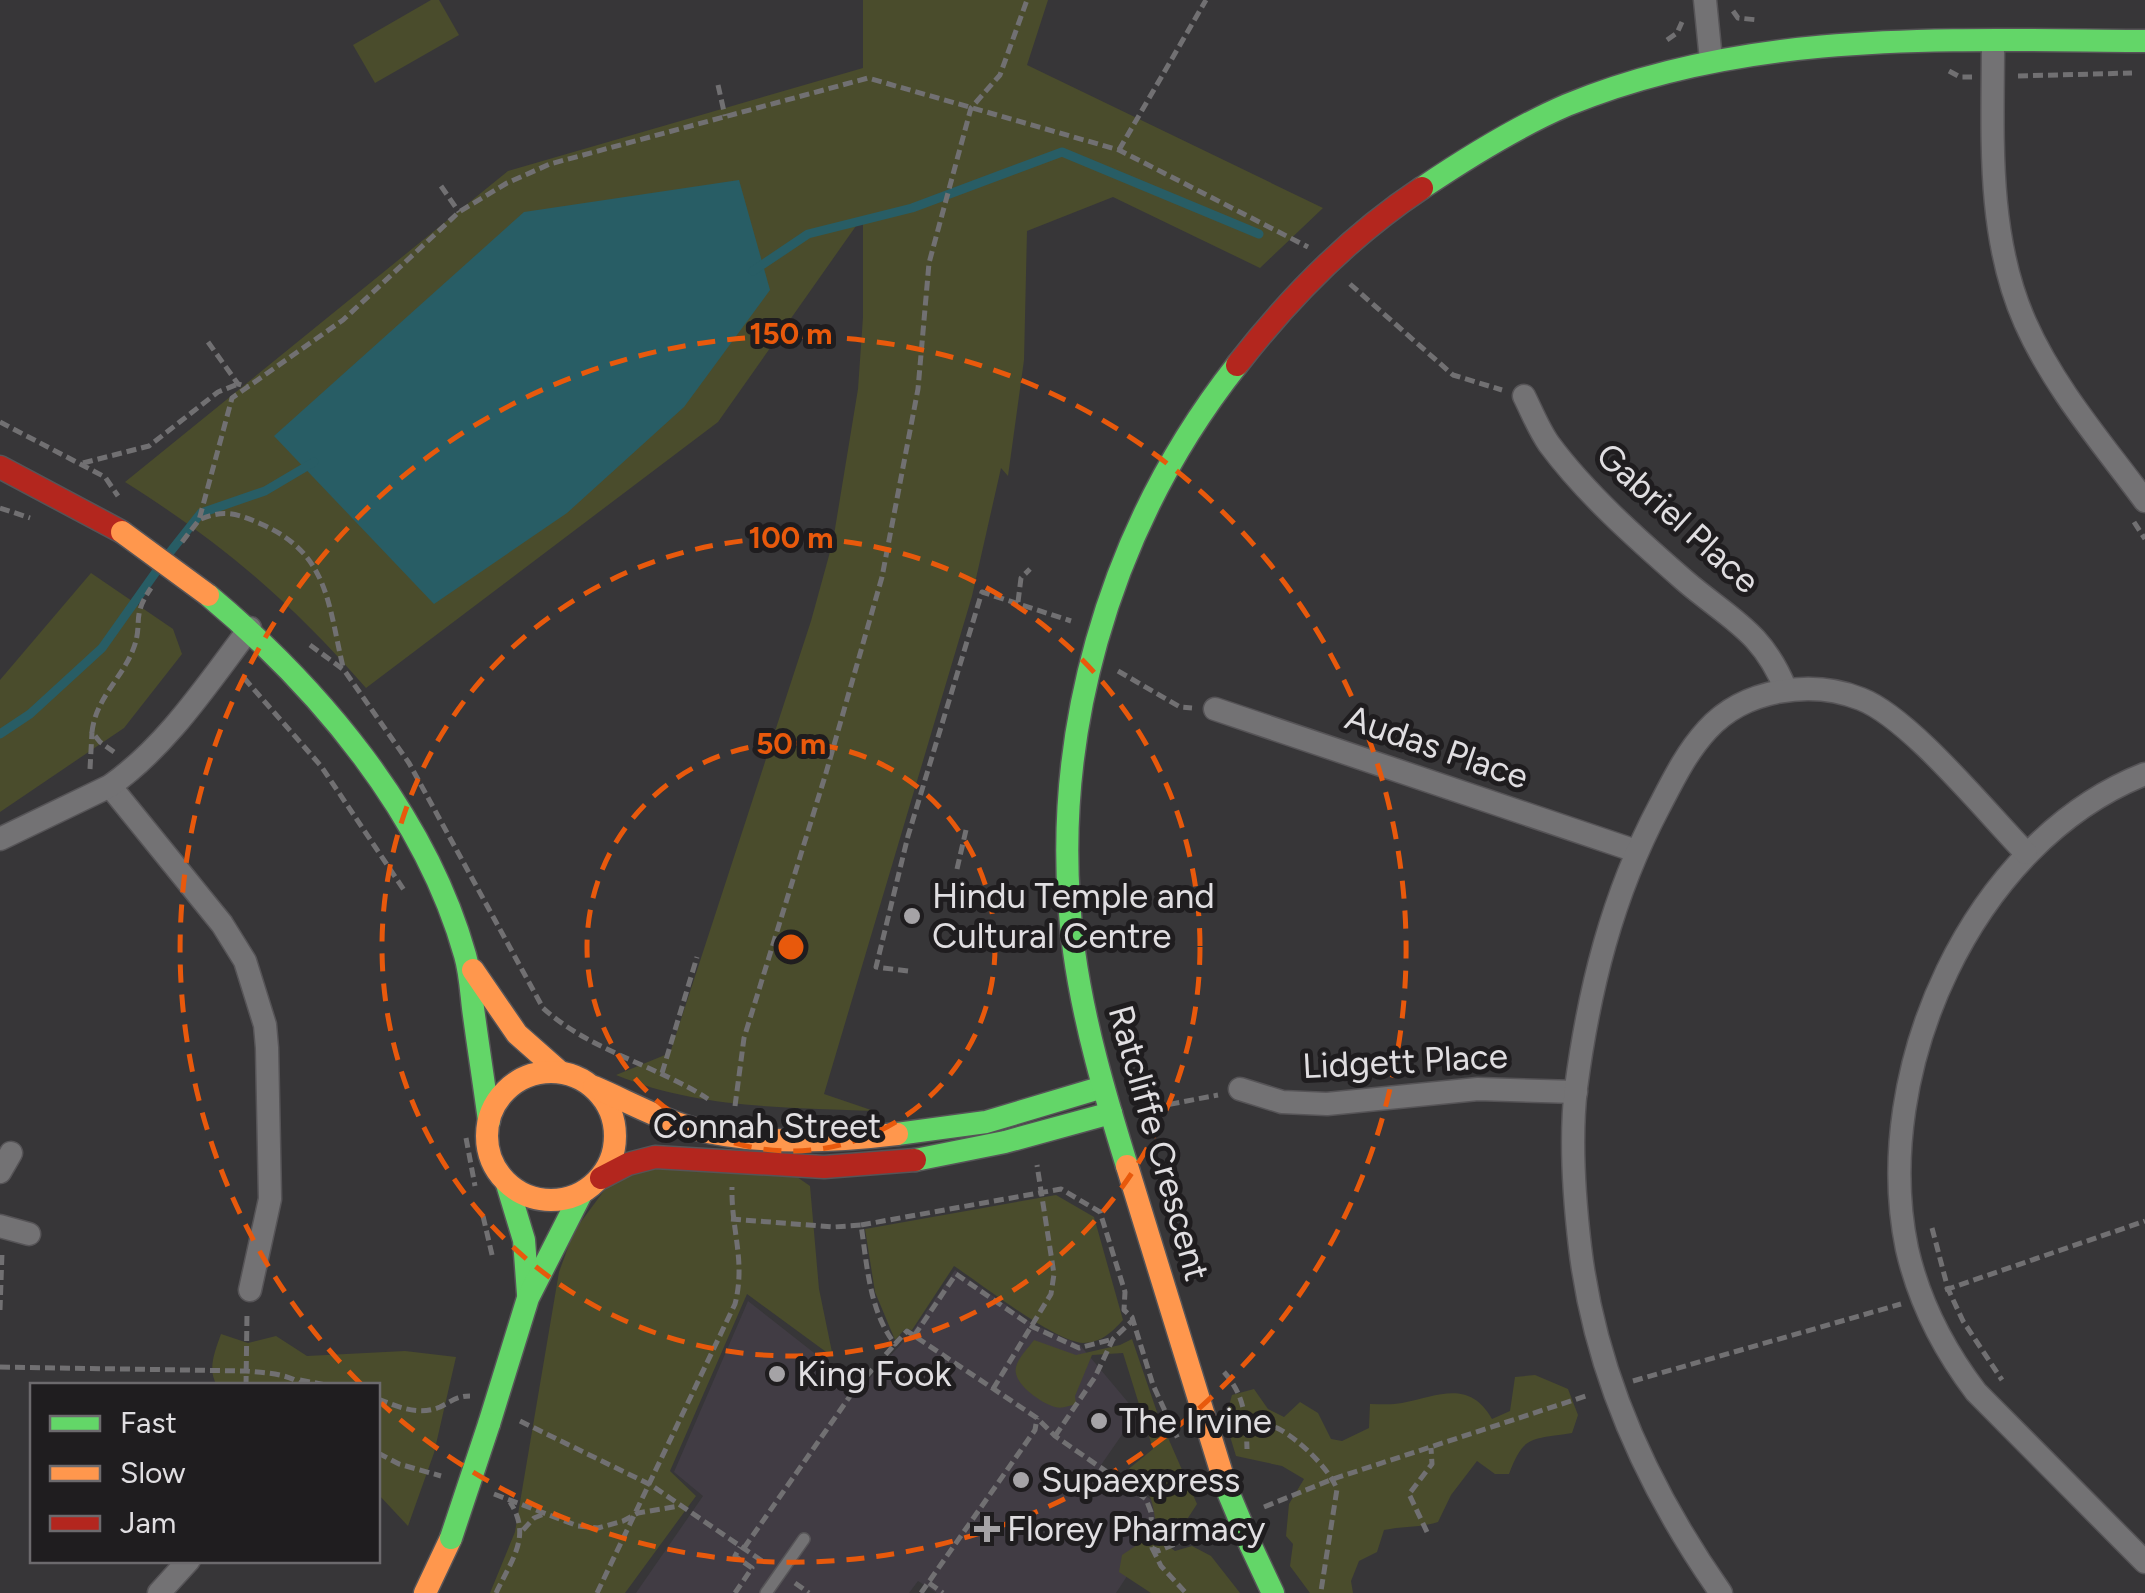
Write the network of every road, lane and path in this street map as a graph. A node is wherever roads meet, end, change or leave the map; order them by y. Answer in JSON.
{"nodes":[{"id":1,"x":1027,"y":0,"type":"edge"},
{"id":2,"x":1206,"y":0,"type":"edge"},
{"id":3,"x":1705,"y":0,"type":"edge"},
{"id":4,"x":1992,"y":40,"type":"junction"},
{"id":5,"x":2145,"y":41,"type":"edge"},
{"id":6,"x":1712,"y":60,"type":"junction"},
{"id":7,"x":1947,"y":70,"type":"dead end"},
{"id":8,"x":2141,"y":73,"type":"dead end"},
{"id":9,"x":1960,"y":76,"type":"dead end"},
{"id":10,"x":2028,"y":76,"type":"dead end"},
{"id":11,"x":718,"y":85,"type":"dead end"},
{"id":12,"x":971,"y":108,"type":"junction"},
{"id":13,"x":726,"y":116,"type":"junction"},
{"id":14,"x":1118,"y":150,"type":"junction"},
{"id":15,"x":442,"y":186,"type":"dead end"},
{"id":16,"x":459,"y":212,"type":"junction"},
{"id":17,"x":1327,"y":263,"type":"junction"},
{"id":18,"x":208,"y":342,"type":"dead end"},
{"id":19,"x":238,"y":384,"type":"junction"},
{"id":20,"x":248,"y":388,"type":"junction"},
{"id":21,"x":1524,"y":396,"type":"joint"},
{"id":22,"x":0,"y":422,"type":"edge"},
{"id":23,"x":82,"y":463,"type":"junction"},
{"id":24,"x":0,"y":467,"type":"edge"},
{"id":25,"x":2145,"y":501,"type":"edge"},
{"id":26,"x":124,"y":504,"type":"dead end"},
{"id":27,"x":1030,"y":568,"type":"dead end"},
{"id":28,"x":1018,"y":602,"type":"junction"},
{"id":29,"x":138,"y":606,"type":"dead end"},
{"id":30,"x":1078,"y":623,"type":"dead end"},
{"id":31,"x":250,"y":628,"type":"junction"},
{"id":32,"x":1120,"y":655,"type":"dead end"},
{"id":33,"x":226,"y":660,"type":"junction"},
{"id":34,"x":1786,"y":690,"type":"junction"},
{"id":35,"x":1215,"y":709,"type":"joint"},
{"id":36,"x":92,"y":732,"type":"junction"},
{"id":37,"x":122,"y":754,"type":"dead end"},
{"id":38,"x":2145,"y":774,"type":"edge"},
{"id":39,"x":100,"y":782,"type":"junction"},
{"id":40,"x":966,"y":830,"type":"dead end"},
{"id":41,"x":0,"y":839,"type":"edge"},
{"id":42,"x":1636,"y":851,"type":"junction"},
{"id":43,"x":2026,"y":852,"type":"junction"},
{"id":44,"x":957,"y":869,"type":"dead end"},
{"id":45,"x":409,"y":897,"type":"dead end"},
{"id":46,"x":466,"y":957,"type":"junction"},
{"id":47,"x":698,"y":957,"type":"dead end"},
{"id":48,"x":908,"y":972,"type":"dead end"},
{"id":49,"x":560,"y":1072,"type":"junction"},
{"id":50,"x":662,"y":1074,"type":"junction"},
{"id":51,"x":594,"y":1086,"type":"junction"},
{"id":52,"x":1102,"y":1087,"type":"junction"},
{"id":53,"x":1240,"y":1090,"type":"joint"},
{"id":54,"x":1576,"y":1092,"type":"junction"},
{"id":55,"x":713,"y":1102,"type":"dead end"},
{"id":56,"x":1136,"y":1111,"type":"dead end"},
{"id":57,"x":1111,"y":1113,"type":"junction"},
{"id":58,"x":733,"y":1121,"type":"dead end"},
{"id":59,"x":477,"y":1122,"type":"junction"},
{"id":60,"x":1031,"y":1135,"type":"junction"},
{"id":61,"x":601,"y":1178,"type":"junction"},
{"id":62,"x":507,"y":1184,"type":"junction"},
{"id":63,"x":1043,"y":1193,"type":"junction"},
{"id":64,"x":580,"y":1194,"type":"junction"},
{"id":65,"x":478,"y":1195,"type":"dead end"},
{"id":66,"x":482,"y":1210,"type":"dead end"},
{"id":67,"x":1930,"y":1220,"type":"dead end"},
{"id":68,"x":2145,"y":1221,"type":"edge"},
{"id":69,"x":862,"y":1225,"type":"junction"},
{"id":70,"x":2,"y":1226,"type":"edge"},
{"id":71,"x":29,"y":1234,"type":"dead end"},
{"id":72,"x":494,"y":1260,"type":"dead end"},
{"id":73,"x":1948,"y":1288,"type":"junction"},
{"id":74,"x":250,"y":1290,"type":"joint"},
{"id":75,"x":528,"y":1298,"type":"junction"},
{"id":76,"x":1923,"y":1298,"type":"junction"},
{"id":77,"x":0,"y":1310,"type":"edge"},
{"id":78,"x":1132,"y":1320,"type":"junction"},
{"id":79,"x":1034,"y":1327,"type":"junction"},
{"id":80,"x":914,"y":1336,"type":"junction"},
{"id":81,"x":1113,"y":1339,"type":"junction"},
{"id":82,"x":895,"y":1344,"type":"junction"},
{"id":83,"x":0,"y":1367,"type":"edge"},
{"id":84,"x":1219,"y":1367,"type":"dead end"},
{"id":85,"x":246,"y":1371,"type":"junction"},
{"id":86,"x":246,"y":1383,"type":"edge"},
{"id":87,"x":302,"y":1383,"type":"edge"},
{"id":88,"x":1612,"y":1388,"type":"junction"},
{"id":89,"x":994,"y":1389,"type":"junction"},
{"id":90,"x":2013,"y":1394,"type":"dead end"},
{"id":91,"x":380,"y":1400,"type":"edge"},
{"id":92,"x":492,"y":1416,"type":"junction"},
{"id":93,"x":1038,"y":1418,"type":"junction"},
{"id":94,"x":1246,"y":1421,"type":"junction"},
{"id":95,"x":1056,"y":1436,"type":"junction"},
{"id":96,"x":1431,"y":1447,"type":"junction"},
{"id":97,"x":1182,"y":1448,"type":"dead end"},
{"id":98,"x":380,"y":1454,"type":"edge"},
{"id":99,"x":1248,"y":1458,"type":"dead end"},
{"id":100,"x":444,"y":1477,"type":"dead end"},
{"id":101,"x":1332,"y":1479,"type":"junction"},
{"id":102,"x":650,"y":1485,"type":"junction"},
{"id":103,"x":482,"y":1490,"type":"dead end"},
{"id":104,"x":509,"y":1499,"type":"junction"},
{"id":105,"x":682,"y":1505,"type":"junction"},
{"id":106,"x":546,"y":1513,"type":"junction"},
{"id":107,"x":638,"y":1513,"type":"junction"},
{"id":108,"x":523,"y":1530,"type":"junction"},
{"id":109,"x":1427,"y":1532,"type":"dead end"},
{"id":110,"x":804,"y":1539,"type":"dead end"},
{"id":111,"x":742,"y":1547,"type":"junction"},
{"id":112,"x":2145,"y":1562,"type":"edge"},
{"id":113,"x":186,"y":1563,"type":"edge"},
{"id":114,"x":780,"y":1573,"type":"junction"},
{"id":115,"x":1176,"y":1582,"type":"junction"},
{"id":116,"x":928,"y":1583,"type":"junction"},
{"id":117,"x":1321,"y":1591,"type":"edge"},
{"id":118,"x":159,"y":1593,"type":"edge"},
{"id":119,"x":425,"y":1593,"type":"edge"},
{"id":120,"x":496,"y":1593,"type":"edge"},
{"id":121,"x":597,"y":1593,"type":"edge"},
{"id":122,"x":735,"y":1593,"type":"edge"},
{"id":123,"x":766,"y":1593,"type":"edge"},
{"id":124,"x":809,"y":1593,"type":"edge"},
{"id":125,"x":921,"y":1593,"type":"edge"},
{"id":126,"x":943,"y":1593,"type":"edge"},
{"id":127,"x":1173,"y":1593,"type":"edge"},
{"id":128,"x":1186,"y":1593,"type":"edge"},
{"id":129,"x":1273,"y":1593,"type":"edge"},
{"id":130,"x":1721,"y":1593,"type":"edge"}],
"edges":[{"from":1,"to":12,"type":"path"},
{"from":2,"to":14,"type":"path"},
{"from":3,"to":6,"type":"street"},
{"from":4,"to":5,"type":"street","name":"Ratcliffe Crescent"},
{"from":4,"to":6,"type":"street","name":"Ratcliffe Crescent"},
{"from":4,"to":25,"type":"street"},
{"from":6,"to":17,"type":"street","name":"Ratcliffe Crescent"},
{"from":7,"to":9,"type":"path"},
{"from":8,"to":10,"type":"path"},
{"from":11,"to":13,"type":"path"},
{"from":12,"to":13,"type":"path"},
{"from":12,"to":14,"type":"path"},
{"from":12,"to":58,"type":"path"},
{"from":13,"to":16,"type":"path"},
{"from":14,"to":17,"type":"path"},
{"from":15,"to":16,"type":"path"},
{"from":16,"to":20,"type":"path"},
{"from":17,"to":21,"type":"path"},
{"from":17,"to":52,"type":"street","name":"Ratcliffe Crescent"},
{"from":18,"to":19,"type":"path"},
{"from":19,"to":20,"type":"path"},
{"from":19,"to":23,"type":"path"},
{"from":20,"to":50,"type":"path"},
{"from":21,"to":34,"type":"street","name":"Gabriel Place"},
{"from":22,"to":23,"type":"path"},
{"from":23,"to":26,"type":"path"},
{"from":24,"to":31,"type":"street","bridge":true},
{"from":27,"to":28,"type":"path"},
{"from":28,"to":30,"type":"path"},
{"from":28,"to":48,"type":"path"},
{"from":29,"to":36,"type":"path"},
{"from":31,"to":33,"type":"street"},
{"from":31,"to":46,"type":"street"},
{"from":32,"to":35,"type":"path"},
{"from":33,"to":39,"type":"street"},
{"from":33,"to":45,"type":"path"},
{"from":34,"to":42,"type":"street"},
{"from":34,"to":43,"type":"street"},
{"from":35,"to":42,"type":"street","name":"Audas Place"},
{"from":36,"to":37,"type":"path"},
{"from":36,"to":39,"type":"path"},
{"from":38,"to":43,"type":"street"},
{"from":39,"to":41,"type":"street"},
{"from":39,"to":74,"type":"street"},
{"from":40,"to":44,"type":"path"},
{"from":42,"to":54,"type":"street"},
{"from":43,"to":76,"type":"street"},
{"from":46,"to":49,"type":"street"},
{"from":46,"to":59,"type":"street"},
{"from":47,"to":50,"type":"path"},
{"from":49,"to":51,"type":"street"},
{"from":49,"to":59,"type":"street"},
{"from":50,"to":55,"type":"path"},
{"from":51,"to":52,"type":"street","name":"Connah Street"},
{"from":51,"to":61,"type":"street"},
{"from":52,"to":57,"type":"street","name":"Ratcliffe Crescent"},
{"from":53,"to":54,"type":"street","name":"Lidgett Place"},
{"from":53,"to":56,"type":"path"},
{"from":54,"to":88,"type":"street"},
{"from":57,"to":60,"type":"street","name":"Connah Street"},
{"from":57,"to":129,"type":"street","name":"Ratcliffe Crescent","bridge":true},
{"from":59,"to":62,"type":"street"},
{"from":59,"to":65,"type":"path"},
{"from":60,"to":61,"type":"street","name":"Connah Street"},
{"from":60,"to":63,"type":"path"},
{"from":61,"to":64,"type":"street"},
{"from":62,"to":64,"type":"street"},
{"from":62,"to":75,"type":"street"},
{"from":63,"to":69,"type":"path"},
{"from":63,"to":78,"type":"path"},
{"from":63,"to":79,"type":"path"},
{"from":64,"to":75,"type":"street"},
{"from":66,"to":72,"type":"path"},
{"from":67,"to":73,"type":"path"},
{"from":68,"to":73,"type":"path"},
{"from":69,"to":82,"type":"path"},
{"from":69,"to":102,"type":"path"},
{"from":70,"to":71,"type":"street"},
{"from":70,"to":77,"type":"path"},
{"from":73,"to":76,"type":"path"},
{"from":73,"to":90,"type":"path"},
{"from":74,"to":85,"type":"path"},
{"from":75,"to":92,"type":"street"},
{"from":76,"to":88,"type":"path"},
{"from":76,"to":112,"type":"street"},
{"from":78,"to":81,"type":"path"},
{"from":78,"to":97,"type":"path"},
{"from":79,"to":80,"type":"path"},
{"from":79,"to":81,"type":"path"},
{"from":79,"to":89,"type":"path"},
{"from":80,"to":82,"type":"path"},
{"from":80,"to":89,"type":"path"},
{"from":81,"to":95,"type":"path"},
{"from":82,"to":111,"type":"path"},
{"from":83,"to":85,"type":"path"},
{"from":84,"to":94,"type":"path"},
{"from":85,"to":86,"type":"path"},
{"from":85,"to":87,"type":"path"},
{"from":88,"to":96,"type":"path"},
{"from":88,"to":130,"type":"street"},
{"from":89,"to":93,"type":"path"},
{"from":91,"to":92,"type":"path"},
{"from":92,"to":102,"type":"path"},
{"from":92,"to":119,"type":"street","bridge":true},
{"from":93,"to":95,"type":"path"},
{"from":93,"to":116,"type":"path"},
{"from":94,"to":99,"type":"path"},
{"from":94,"to":101,"type":"path"},
{"from":95,"to":115,"type":"path"},
{"from":96,"to":101,"type":"path"},
{"from":96,"to":109,"type":"path"},
{"from":98,"to":100,"type":"path"},
{"from":101,"to":117,"type":"path"},
{"from":102,"to":105,"type":"path"},
{"from":102,"to":107,"type":"path"},
{"from":103,"to":104,"type":"path"},
{"from":104,"to":106,"type":"path"},
{"from":104,"to":108,"type":"path"},
{"from":105,"to":107,"type":"path"},
{"from":105,"to":111,"type":"path"},
{"from":106,"to":107,"type":"path"},
{"from":106,"to":108,"type":"path"},
{"from":107,"to":121,"type":"path"},
{"from":108,"to":120,"type":"path"},
{"from":110,"to":114,"type":"lane"},
{"from":111,"to":114,"type":"path"},
{"from":111,"to":122,"type":"path"},
{"from":113,"to":118,"type":"street"},
{"from":114,"to":123,"type":"lane"},
{"from":114,"to":124,"type":"path"},
{"from":115,"to":127,"type":"path"},
{"from":115,"to":128,"type":"path"},
{"from":116,"to":125,"type":"path"},
{"from":116,"to":126,"type":"path"}]}
